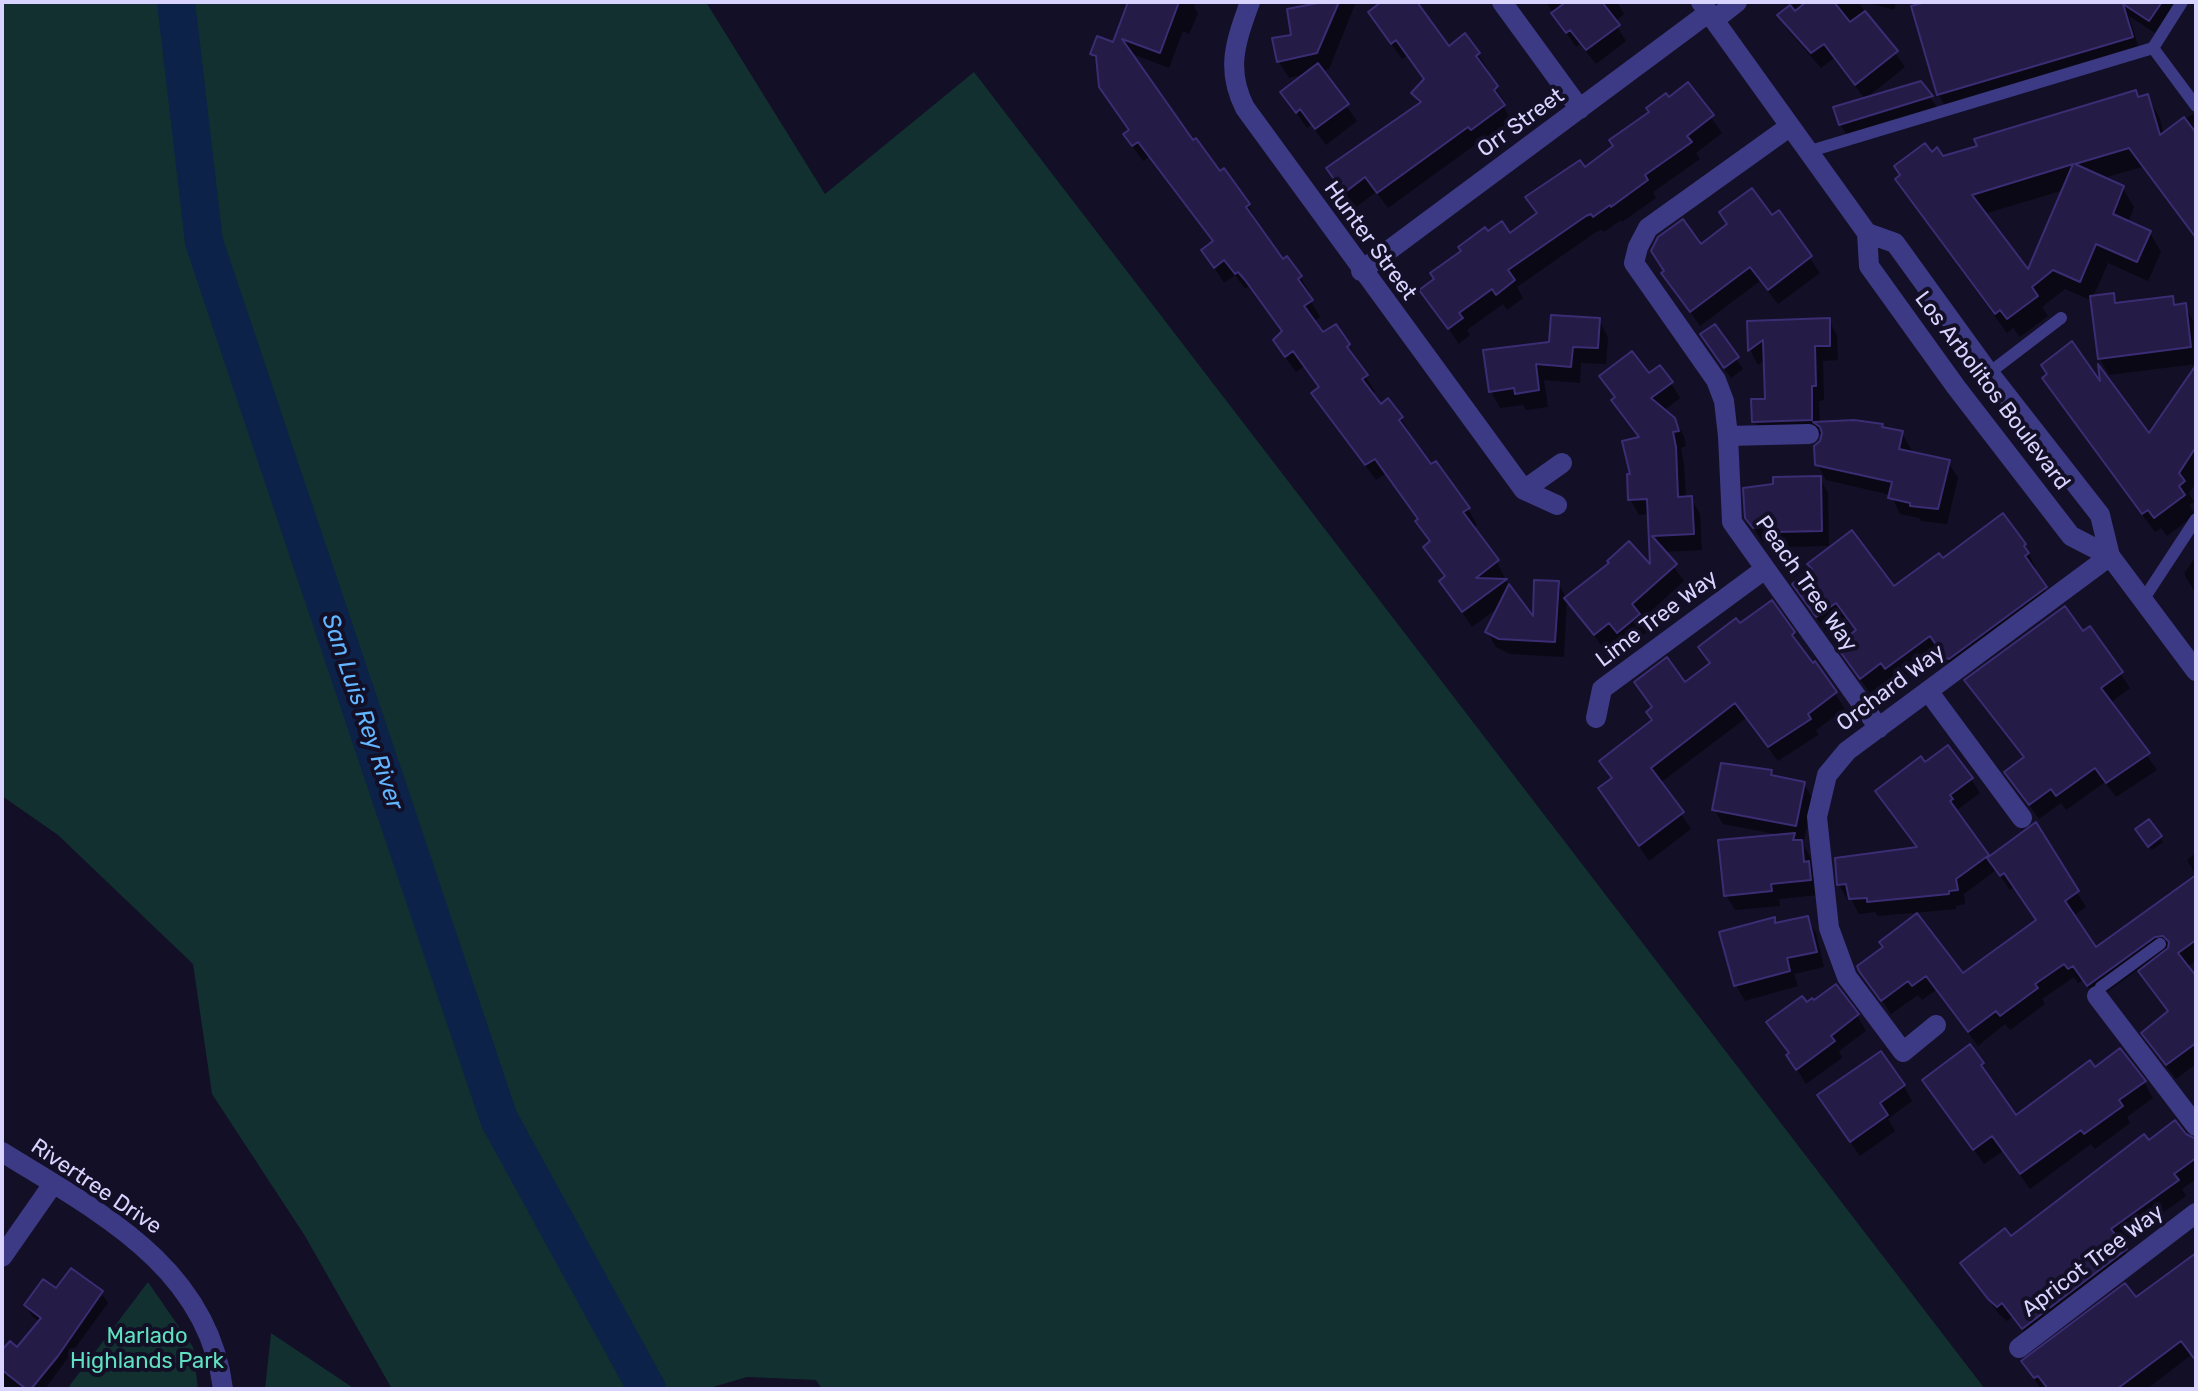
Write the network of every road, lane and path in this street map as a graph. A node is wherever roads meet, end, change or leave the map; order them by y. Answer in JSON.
{"nodes":[{"id":1,"x":1250,"y":2,"type":"edge"},
{"id":2,"x":1502,"y":2,"type":"edge"},
{"id":3,"x":1737,"y":2,"type":"edge"},
{"id":4,"x":2182,"y":2,"type":"edge"},
{"id":5,"x":1708,"y":11,"type":"edge"},
{"id":6,"x":2153,"y":48,"type":"junction"},
{"id":7,"x":2196,"y":106,"type":"edge"},
{"id":8,"x":1580,"y":109,"type":"junction"},
{"id":9,"x":1789,"y":127,"type":"junction"},
{"id":10,"x":1807,"y":152,"type":"junction"},
{"id":11,"x":1867,"y":233,"type":"junction"},
{"id":12,"x":1361,"y":271,"type":"junction"},
{"id":13,"x":2061,"y":318,"type":"dead end"},
{"id":14,"x":1989,"y":373,"type":"junction"},
{"id":15,"x":1809,"y":434,"type":"dead end"},
{"id":16,"x":1728,"y":436,"type":"junction"},
{"id":17,"x":1562,"y":463,"type":"dead end"},
{"id":18,"x":1524,"y":490,"type":"junction"},
{"id":19,"x":1557,"y":505,"type":"dead end"},
{"id":20,"x":2196,"y":519,"type":"edge"},
{"id":21,"x":2110,"y":556,"type":"junction"},
{"id":22,"x":1765,"y":569,"type":"junction"},
{"id":23,"x":2143,"y":600,"type":"junction"},
{"id":24,"x":2194,"y":662,"type":"edge"},
{"id":25,"x":1928,"y":691,"type":"junction"},
{"id":26,"x":1596,"y":718,"type":"dead end"},
{"id":27,"x":1879,"y":728,"type":"junction"},
{"id":28,"x":2022,"y":818,"type":"dead end"},
{"id":29,"x":2160,"y":944,"type":"dead end"},
{"id":30,"x":2097,"y":996,"type":"joint"},
{"id":31,"x":1936,"y":1025,"type":"dead end"},
{"id":32,"x":2196,"y":1126,"type":"edge"},
{"id":33,"x":2,"y":1152,"type":"edge"},
{"id":34,"x":53,"y":1184,"type":"junction"},
{"id":35,"x":2196,"y":1213,"type":"edge"},
{"id":36,"x":2,"y":1257,"type":"edge"},
{"id":37,"x":2019,"y":1348,"type":"dead end"},
{"id":38,"x":223,"y":1389,"type":"edge"}],
"edges":[{"from":1,"to":12,"type":"street","name":"Hunter Street"},
{"from":2,"to":8,"type":"street"},
{"from":3,"to":5,"type":"street","name":"Orr Street"},
{"from":4,"to":6,"type":"lane"},
{"from":5,"to":8,"type":"street","name":"Orr Street"},
{"from":5,"to":9,"type":"street","name":"Los Arbolitos Boulevard"},
{"from":6,"to":7,"type":"lane"},
{"from":6,"to":10,"type":"lane"},
{"from":8,"to":12,"type":"street","name":"Orr Street"},
{"from":9,"to":10,"type":"street","name":"Los Arbolitos Boulevard"},
{"from":9,"to":16,"type":"street","name":"Peach Tree Way"},
{"from":10,"to":11,"type":"street","name":"Los Arbolitos Boulevard"},
{"from":11,"to":14,"type":"street","name":"Los Arbolitos Boulevard"},
{"from":11,"to":21,"type":"street","name":"Los Arbolitos Boulevard"},
{"from":12,"to":18,"type":"street","name":"Hunter Street"},
{"from":13,"to":14,"type":"lane"},
{"from":14,"to":21,"type":"street","name":"Los Arbolitos Boulevard"},
{"from":15,"to":16,"type":"street"},
{"from":16,"to":22,"type":"street","name":"Peach Tree Way"},
{"from":17,"to":18,"type":"street"},
{"from":18,"to":19,"type":"street","name":"Hunter Street"},
{"from":20,"to":23,"type":"lane"},
{"from":21,"to":23,"type":"street","name":"Los Arbolitos Boulevard"},
{"from":21,"to":25,"type":"street","name":"Orchard Way"},
{"from":22,"to":26,"type":"street","name":"Lime Tree Way"},
{"from":22,"to":27,"type":"street","name":"Peach Tree Way"},
{"from":23,"to":24,"type":"street","name":"Los Arbolitos Boulevard"},
{"from":25,"to":27,"type":"street","name":"Orchard Way"},
{"from":25,"to":28,"type":"street"},
{"from":27,"to":31,"type":"street","name":"Orchard Way"},
{"from":29,"to":30,"type":"lane"},
{"from":30,"to":32,"type":"street"},
{"from":33,"to":34,"type":"street","name":"Rivertree Drive"},
{"from":34,"to":36,"type":"street"},
{"from":34,"to":38,"type":"street","name":"Rivertree Drive"},
{"from":35,"to":37,"type":"street","name":"Apricot Tree Way"}]}
